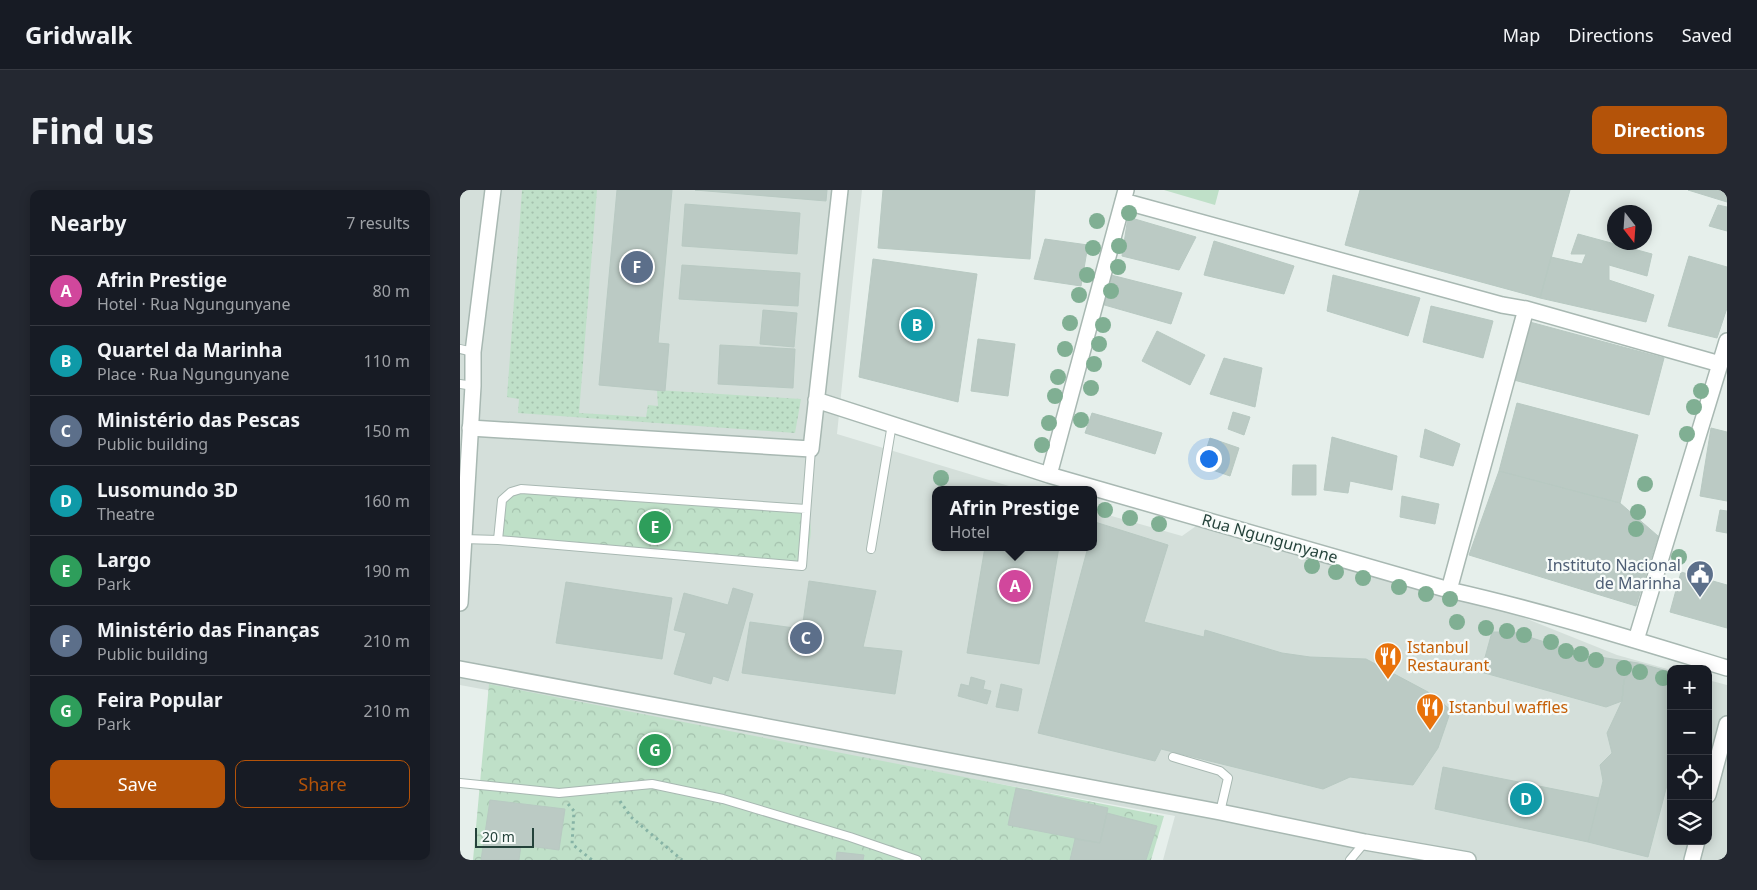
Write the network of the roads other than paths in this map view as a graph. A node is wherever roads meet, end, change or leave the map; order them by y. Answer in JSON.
{"nodes":[{"id":1,"x":493,"y":190,"type":"edge"},
{"id":2,"x":840,"y":190,"type":"edge"},
{"id":3,"x":1124,"y":196,"type":"edge"},
{"id":4,"x":1526,"y":309,"type":"junction"},
{"id":5,"x":1727,"y":341,"type":"edge"},
{"id":6,"x":467,"y":351,"type":"edge"},
{"id":7,"x":1720,"y":364,"type":"junction"},
{"id":8,"x":467,"y":385,"type":"edge"},
{"id":9,"x":816,"y":400,"type":"junction"},
{"id":10,"x":892,"y":424,"type":"junction"},
{"id":11,"x":470,"y":428,"type":"junction"},
{"id":12,"x":811,"y":449,"type":"junction"},
{"id":13,"x":1049,"y":475,"type":"junction"},
{"id":14,"x":1087,"y":486,"type":"edge"},
{"id":15,"x":1097,"y":489,"type":"edge"},
{"id":16,"x":806,"y":510,"type":"junction"},
{"id":17,"x":463,"y":539,"type":"junction"},
{"id":18,"x":498,"y":540,"type":"junction"},
{"id":19,"x":871,"y":549,"type":"dead end"},
{"id":20,"x":461,"y":578,"type":"edge"},
{"id":21,"x":1449,"y":590,"type":"junction"},
{"id":22,"x":460,"y":603,"type":"edge"},
{"id":23,"x":1636,"y":640,"type":"junction"},
{"id":24,"x":1727,"y":668,"type":"edge"},
{"id":25,"x":460,"y":669,"type":"edge"},
{"id":26,"x":1727,"y":724,"type":"edge"},
{"id":27,"x":1173,"y":757,"type":"dead end"},
{"id":28,"x":1712,"y":778,"type":"edge"},
{"id":29,"x":460,"y":783,"type":"edge"},
{"id":30,"x":1220,"y":812,"type":"junction"},
{"id":31,"x":1366,"y":842,"type":"junction"},
{"id":32,"x":1696,"y":845,"type":"edge"},
{"id":33,"x":1452,"y":859,"type":"edge"},
{"id":34,"x":918,"y":860,"type":"edge"},
{"id":35,"x":1350,"y":860,"type":"edge"},
{"id":36,"x":1468,"y":860,"type":"edge"},
{"id":37,"x":1692,"y":860,"type":"edge"}],
"edges":[{"from":1,"to":6,"type":"street"},
{"from":2,"to":9,"type":"street"},
{"from":3,"to":4,"type":"street"},
{"from":3,"to":13,"type":"street"},
{"from":4,"to":7,"type":"street"},
{"from":4,"to":21,"type":"street"},
{"from":5,"to":7,"type":"street"},
{"from":6,"to":8,"type":"street"},
{"from":7,"to":23,"type":"street"},
{"from":8,"to":11,"type":"street"},
{"from":9,"to":10,"type":"street","name":"Rua Ngungunyane"},
{"from":9,"to":12,"type":"street"},
{"from":10,"to":13,"type":"street","name":"Rua Ngungunyane"},
{"from":10,"to":19,"type":"lane"},
{"from":11,"to":12,"type":"street"},
{"from":11,"to":17,"type":"street"},
{"from":12,"to":16,"type":"lane"},
{"from":13,"to":14,"type":"street","name":"Rua Ngungunyane"},
{"from":15,"to":21,"type":"street","name":"Rua Ngungunyane"},
{"from":16,"to":18,"type":"lane"},
{"from":16,"to":18,"type":"lane"},
{"from":17,"to":18,"type":"lane"},
{"from":17,"to":20,"type":"street"},
{"from":20,"to":22,"type":"street"},
{"from":21,"to":23,"type":"street","name":"Rua Ngungunyane"},
{"from":23,"to":24,"type":"street","name":"Rua Ngungunyane"},
{"from":25,"to":30,"type":"street"},
{"from":26,"to":28,"type":"street"},
{"from":27,"to":30,"type":"lane"},
{"from":29,"to":34,"type":"lane"},
{"from":30,"to":31,"type":"street"},
{"from":31,"to":33,"type":"street"},
{"from":31,"to":35,"type":"lane"},
{"from":32,"to":37,"type":"street"},
{"from":33,"to":36,"type":"street"}]}
